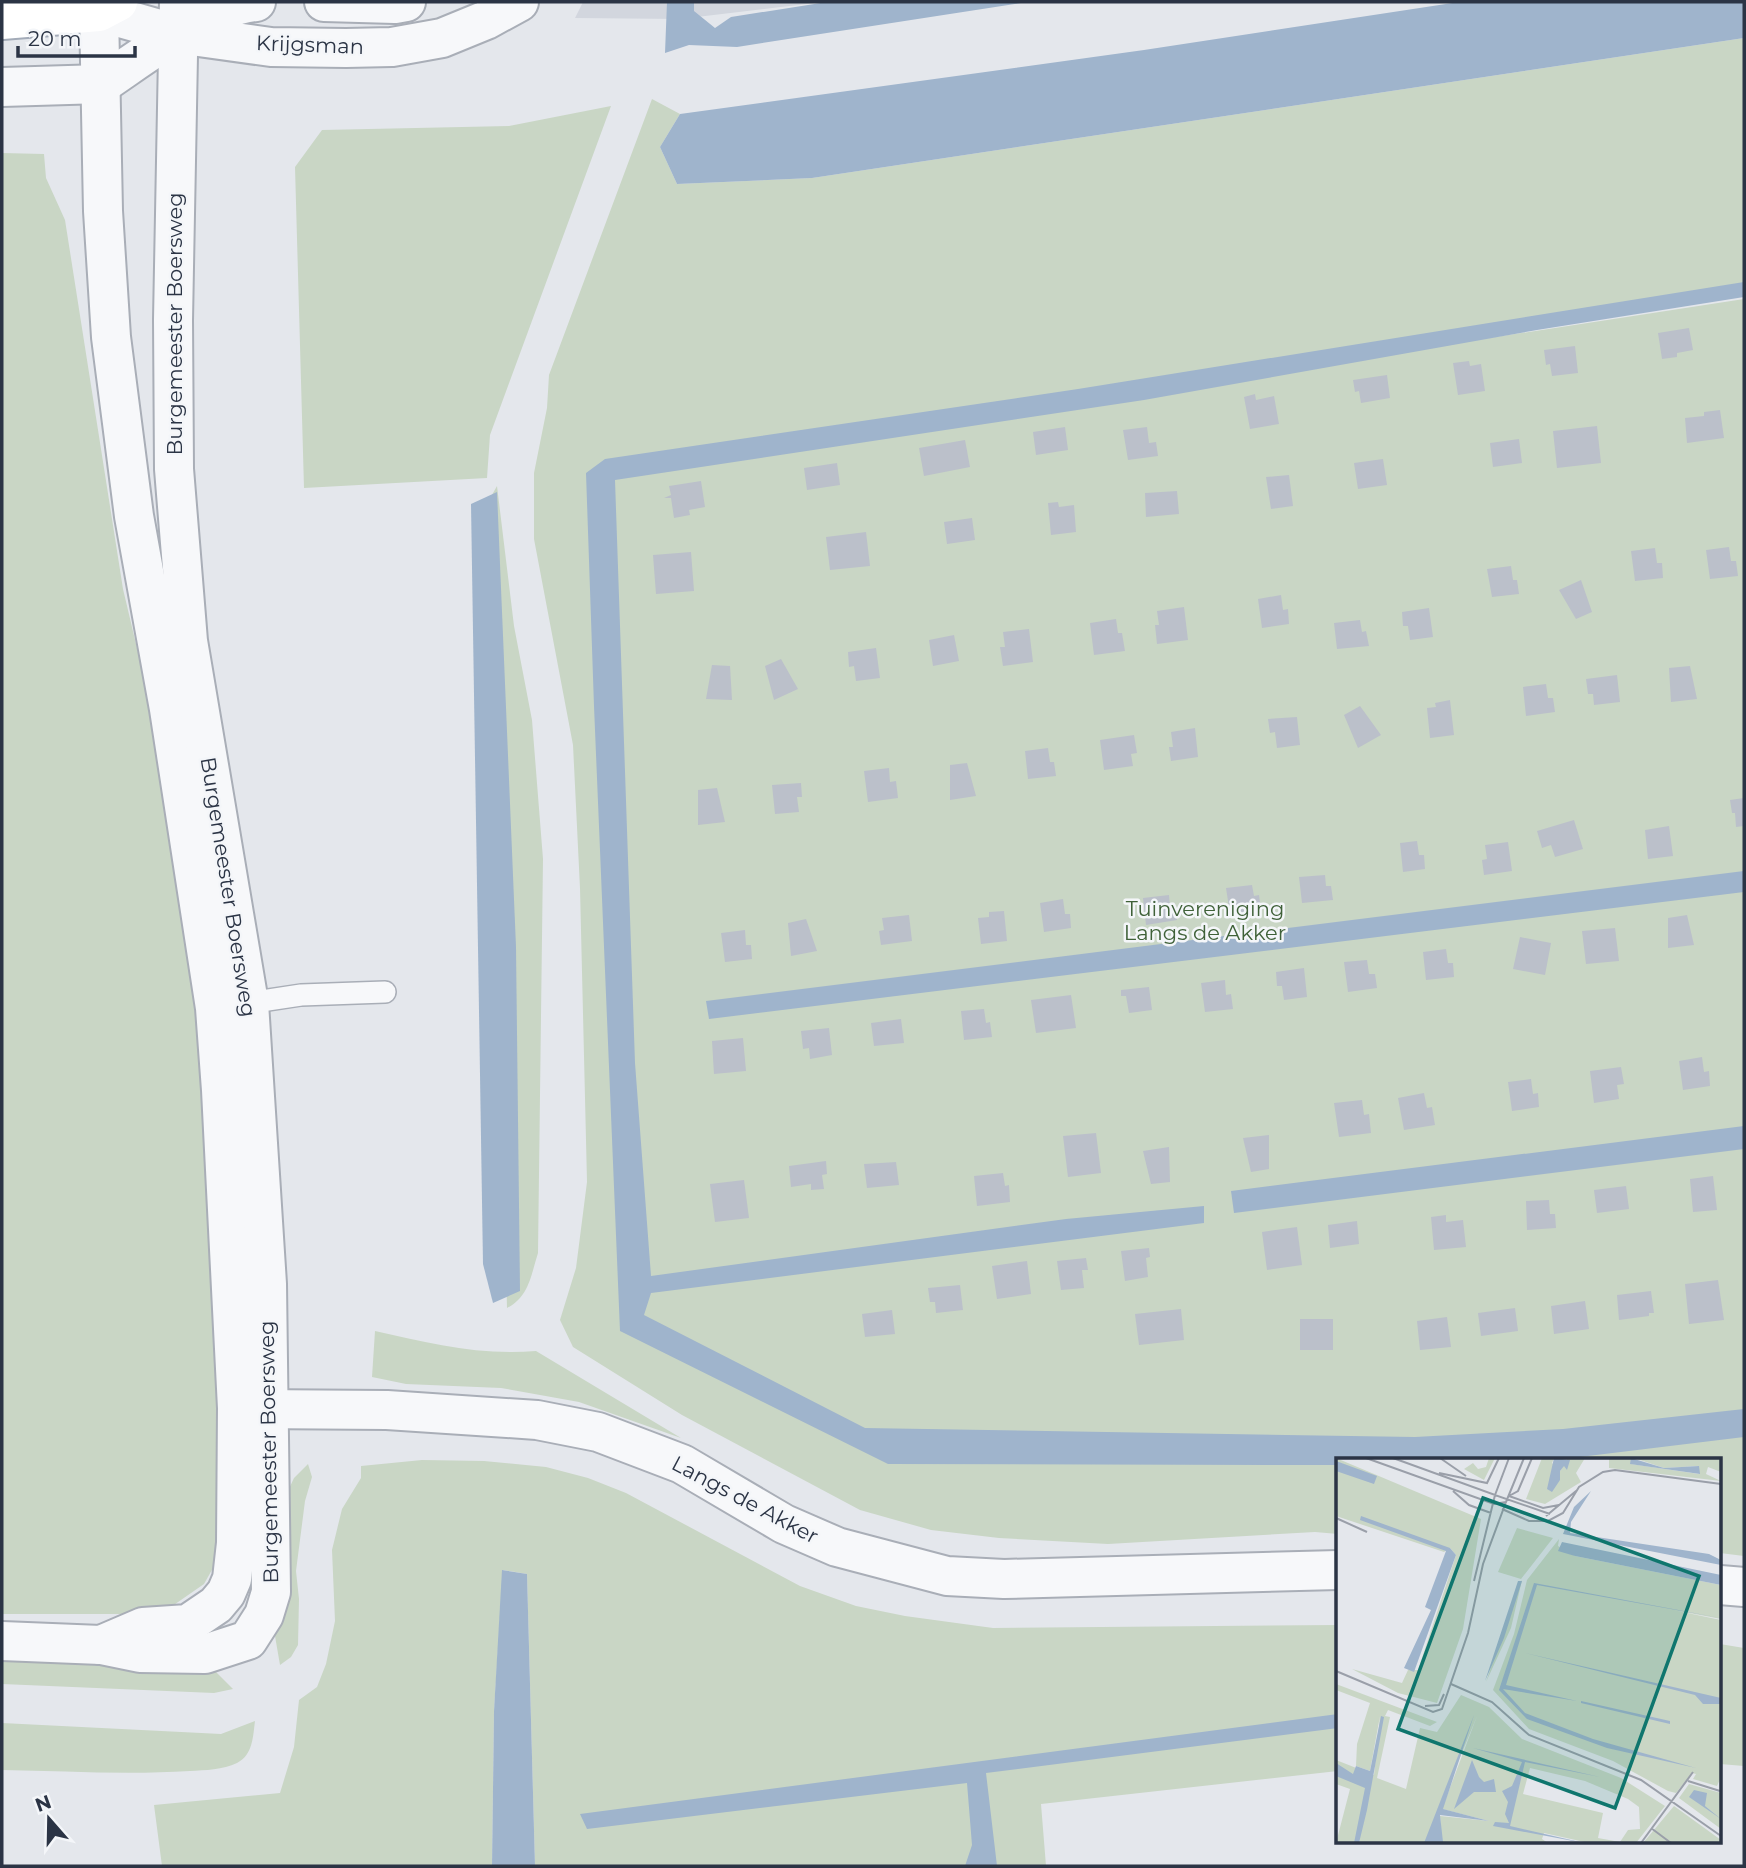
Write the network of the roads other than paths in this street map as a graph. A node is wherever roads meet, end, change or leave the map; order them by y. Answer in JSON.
{"nodes":[{"id":1,"x":256,"y":2,"type":"edge"},
{"id":2,"x":324,"y":2,"type":"edge"},
{"id":3,"x":406,"y":2,"type":"edge"},
{"id":4,"x":519,"y":2,"type":"edge"},
{"id":5,"x":104,"y":5,"type":"edge"},
{"id":6,"x":178,"y":18,"type":"edge"},
{"id":7,"x":2,"y":20,"type":"edge"},
{"id":8,"x":102,"y":84,"type":"junction"},
{"id":9,"x":2,"y":87,"type":"edge"},
{"id":10,"x":385,"y":992,"type":"dead end"},
{"id":11,"x":232,"y":1005,"type":"junction"},
{"id":12,"x":252,"y":1409,"type":"junction"},
{"id":13,"x":1336,"y":1570,"type":"edge"},
{"id":14,"x":1722,"y":1585,"type":"edge"},
{"id":15,"x":1744,"y":1587,"type":"edge"},
{"id":16,"x":2,"y":1641,"type":"edge"}],
"edges":[{"from":1,"to":6,"type":"street","name":"Krijgsman"},
{"from":2,"to":3,"type":"street","name":"Krijgsman"},
{"from":4,"to":6,"type":"street","name":"Krijgsman"},
{"from":5,"to":6,"type":"street"},
{"from":5,"to":7,"type":"main road"},
{"from":5,"to":8,"type":"street","name":"Burgemeester Boersweg"},
{"from":6,"to":8,"type":"street"},
{"from":6,"to":11,"type":"street","name":"Burgemeester Boersweg"},
{"from":8,"to":9,"type":"street"},
{"from":8,"to":11,"type":"street","name":"Burgemeester Boersweg"},
{"from":10,"to":11,"type":"lane"},
{"from":11,"to":12,"type":"street","name":"Burgemeester Boersweg"},
{"from":12,"to":13,"type":"street","name":"Langs de Akker"},
{"from":12,"to":16,"type":"street","name":"Burgemeester Boersweg"},
{"from":14,"to":15,"type":"street"}]}
